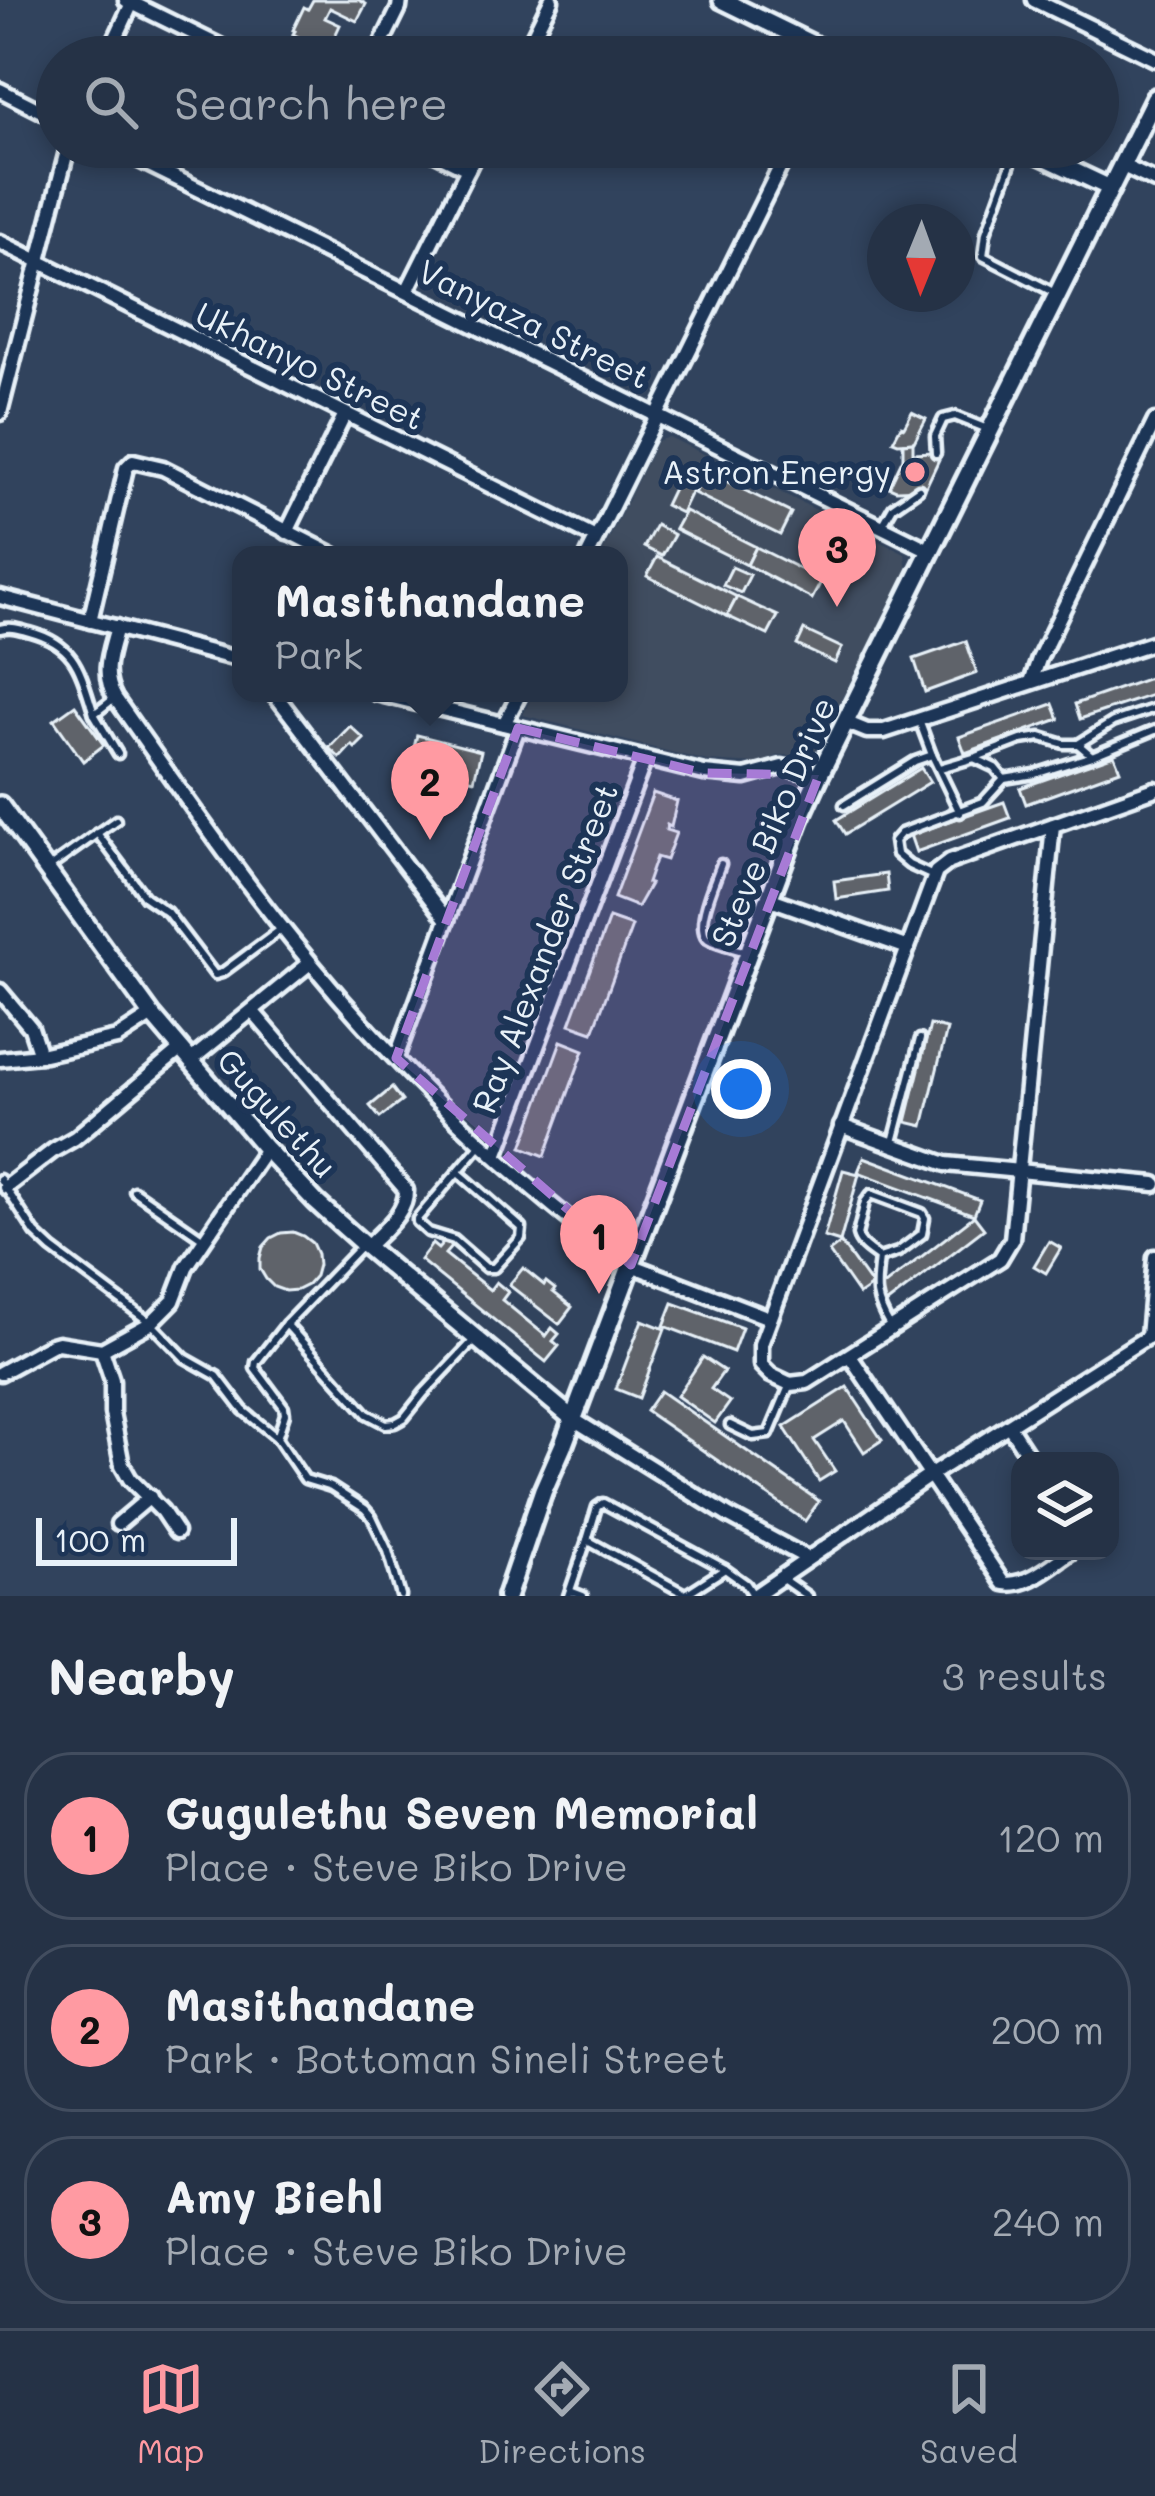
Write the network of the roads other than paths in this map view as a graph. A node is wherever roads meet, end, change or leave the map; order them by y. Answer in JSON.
{"nodes":[{"id":1,"x":400,"y":0,"type":"edge"},
{"id":2,"x":551,"y":0,"type":"edge"},
{"id":3,"x":722,"y":0,"type":"edge"},
{"id":4,"x":1041,"y":1,"type":"edge"},
{"id":5,"x":129,"y":2,"type":"edge"},
{"id":6,"x":115,"y":36,"type":"edge"},
{"id":7,"x":199,"y":36,"type":"edge"},
{"id":8,"x":385,"y":36,"type":"edge"},
{"id":9,"x":533,"y":36,"type":"edge"},
{"id":10,"x":795,"y":36,"type":"edge"},
{"id":11,"x":1110,"y":36,"type":"edge"},
{"id":12,"x":1119,"y":41,"type":"edge"},
{"id":13,"x":1155,"y":59,"type":"edge"},
{"id":14,"x":0,"y":90,"type":"edge"},
{"id":15,"x":1155,"y":98,"type":"edge"},
{"id":16,"x":36,"y":108,"type":"edge"},
{"id":17,"x":62,"y":168,"type":"edge"},
{"id":18,"x":156,"y":168,"type":"edge"},
{"id":19,"x":780,"y":168,"type":"edge"},
{"id":20,"x":1012,"y":168,"type":"edge"},
{"id":21,"x":1066,"y":168,"type":"edge"},
{"id":22,"x":1128,"y":168,"type":"junction"},
{"id":23,"x":468,"y":169,"type":"edge"},
{"id":24,"x":1155,"y":182,"type":"edge"},
{"id":25,"x":1110,"y":188,"type":"junction"},
{"id":26,"x":0,"y":242,"type":"edge"},
{"id":27,"x":38,"y":261,"type":"junction"},
{"id":28,"x":407,"y":292,"type":"junction"},
{"id":29,"x":1058,"y":295,"type":"junction"},
{"id":30,"x":0,"y":413,"type":"edge"},
{"id":31,"x":346,"y":414,"type":"junction"},
{"id":32,"x":657,"y":415,"type":"junction"},
{"id":33,"x":1155,"y":421,"type":"edge"},
{"id":34,"x":990,"y":431,"type":"junction"},
{"id":35,"x":936,"y":453,"type":"dead end"},
{"id":36,"x":919,"y":489,"type":"dead end"},
{"id":37,"x":882,"y":526,"type":"junction"},
{"id":38,"x":286,"y":532,"type":"junction"},
{"id":39,"x":596,"y":538,"type":"junction"},
{"id":40,"x":315,"y":546,"type":"edge"},
{"id":41,"x":592,"y":546,"type":"edge"},
{"id":42,"x":931,"y":551,"type":"junction"},
{"id":43,"x":0,"y":597,"type":"edge"},
{"id":44,"x":90,"y":621,"type":"junction"},
{"id":45,"x":117,"y":627,"type":"junction"},
{"id":46,"x":0,"y":629,"type":"edge"},
{"id":47,"x":1155,"y":642,"type":"edge"},
{"id":48,"x":232,"y":657,"type":"edge"},
{"id":49,"x":1031,"y":682,"type":"junction"},
{"id":50,"x":115,"y":698,"type":"junction"},
{"id":51,"x":281,"y":702,"type":"edge"},
{"id":52,"x":413,"y":702,"type":"edge"},
{"id":53,"x":518,"y":702,"type":"edge"},
{"id":54,"x":1155,"y":708,"type":"edge"},
{"id":55,"x":94,"y":714,"type":"junction"},
{"id":56,"x":919,"y":719,"type":"junction"},
{"id":57,"x":845,"y":722,"type":"junction"},
{"id":58,"x":511,"y":726,"type":"junction"},
{"id":59,"x":1155,"y":730,"type":"edge"},
{"id":60,"x":1078,"y":744,"type":"junction"},
{"id":61,"x":118,"y":754,"type":"dead end"},
{"id":62,"x":932,"y":754,"type":"junction"},
{"id":63,"x":1092,"y":756,"type":"junction"},
{"id":64,"x":974,"y":758,"type":"junction"},
{"id":65,"x":645,"y":759,"type":"junction"},
{"id":66,"x":940,"y":768,"type":"junction"},
{"id":67,"x":819,"y":775,"type":"junction"},
{"id":68,"x":1004,"y":779,"type":"junction"},
{"id":69,"x":1155,"y":790,"type":"edge"},
{"id":70,"x":0,"y":805,"type":"edge"},
{"id":71,"x":844,"y":805,"type":"dead end"},
{"id":72,"x":960,"y":813,"type":"junction"},
{"id":73,"x":116,"y":820,"type":"dead end"},
{"id":74,"x":1053,"y":825,"type":"junction"},
{"id":75,"x":97,"y":833,"type":"junction"},
{"id":76,"x":722,"y":864,"type":"dead end"},
{"id":77,"x":46,"y":870,"type":"junction"},
{"id":78,"x":934,"y":876,"type":"junction"},
{"id":79,"x":769,"y":898,"type":"junction"},
{"id":80,"x":447,"y":920,"type":"junction"},
{"id":81,"x":283,"y":928,"type":"junction"},
{"id":82,"x":908,"y":948,"type":"junction"},
{"id":83,"x":749,"y":953,"type":"junction"},
{"id":84,"x":310,"y":963,"type":"junction"},
{"id":85,"x":0,"y":991,"type":"edge"},
{"id":86,"x":254,"y":1012,"type":"junction"},
{"id":87,"x":152,"y":1015,"type":"junction"},
{"id":88,"x":920,"y":1039,"type":"dead end"},
{"id":89,"x":40,"y":1055,"type":"junction"},
{"id":90,"x":185,"y":1055,"type":"junction"},
{"id":91,"x":396,"y":1058,"type":"junction"},
{"id":92,"x":0,"y":1059,"type":"edge"},
{"id":93,"x":841,"y":1126,"type":"junction"},
{"id":94,"x":482,"y":1143,"type":"junction"},
{"id":95,"x":892,"y":1146,"type":"junction"},
{"id":96,"x":266,"y":1150,"type":"junction"},
{"id":97,"x":496,"y":1156,"type":"junction"},
{"id":98,"x":458,"y":1172,"type":"junction"},
{"id":99,"x":1018,"y":1172,"type":"junction"},
{"id":100,"x":3,"y":1183,"type":"edge"},
{"id":101,"x":1155,"y":1184,"type":"edge"},
{"id":102,"x":134,"y":1191,"type":"dead end"},
{"id":103,"x":205,"y":1240,"type":"junction"},
{"id":104,"x":365,"y":1245,"type":"junction"},
{"id":105,"x":1155,"y":1257,"type":"edge"},
{"id":106,"x":880,"y":1258,"type":"junction"},
{"id":107,"x":631,"y":1265,"type":"junction"},
{"id":108,"x":769,"y":1318,"type":"junction"},
{"id":109,"x":151,"y":1323,"type":"junction"},
{"id":110,"x":286,"y":1324,"type":"junction"},
{"id":111,"x":891,"y":1329,"type":"junction"},
{"id":112,"x":1152,"y":1335,"type":"edge"},
{"id":113,"x":476,"y":1339,"type":"junction"},
{"id":114,"x":102,"y":1349,"type":"junction"},
{"id":115,"x":850,"y":1356,"type":"junction"},
{"id":116,"x":0,"y":1373,"type":"edge"},
{"id":117,"x":790,"y":1384,"type":"junction"},
{"id":118,"x":568,"y":1415,"type":"junction"},
{"id":119,"x":730,"y":1425,"type":"dead end"},
{"id":120,"x":1009,"y":1426,"type":"junction"},
{"id":121,"x":277,"y":1438,"type":"junction"},
{"id":122,"x":1026,"y":1452,"type":"edge"},
{"id":123,"x":929,"y":1476,"type":"junction"},
{"id":124,"x":150,"y":1496,"type":"junction"},
{"id":125,"x":118,"y":1525,"type":"dead end"},
{"id":126,"x":176,"y":1532,"type":"dead end"},
{"id":127,"x":587,"y":1540,"type":"junction"},
{"id":128,"x":808,"y":1558,"type":"junction"},
{"id":129,"x":1058,"y":1560,"type":"edge"},
{"id":130,"x":725,"y":1569,"type":"junction"},
{"id":131,"x":781,"y":1578,"type":"junction"},
{"id":132,"x":569,"y":1593,"type":"edge"},
{"id":133,"x":684,"y":1595,"type":"edge"},
{"id":134,"x":401,"y":1596,"type":"edge"},
{"id":135,"x":508,"y":1596,"type":"edge"},
{"id":136,"x":583,"y":1596,"type":"edge"},
{"id":137,"x":754,"y":1596,"type":"edge"},
{"id":138,"x":807,"y":1596,"type":"edge"}],
"edges":[{"from":1,"to":8,"type":"street"},
{"from":2,"to":9,"type":"street"},
{"from":3,"to":10,"type":"street"},
{"from":4,"to":11,"type":"street"},
{"from":5,"to":6,"type":"street"},
{"from":5,"to":7,"type":"street"},
{"from":12,"to":13,"type":"street"},
{"from":14,"to":16,"type":"street"},
{"from":15,"to":22,"type":"main road","name":"Steve Biko Drive"},
{"from":17,"to":27,"type":"street"},
{"from":18,"to":28,"type":"street","name":"Vanyaza Street"},
{"from":19,"to":32,"type":"street"},
{"from":20,"to":29,"type":"lane"},
{"from":21,"to":25,"type":"street"},
{"from":22,"to":24,"type":"street"},
{"from":22,"to":25,"type":"main road","name":"Steve Biko Drive"},
{"from":23,"to":28,"type":"street"},
{"from":25,"to":29,"type":"main road","name":"Steve Biko Drive"},
{"from":26,"to":27,"type":"street","name":"Ukhanyo Street"},
{"from":27,"to":30,"type":"street"},
{"from":27,"to":31,"type":"street","name":"Ukhanyo Street"},
{"from":28,"to":32,"type":"street","name":"Vanyaza Street"},
{"from":29,"to":34,"type":"main road","name":"Steve Biko Drive"},
{"from":31,"to":38,"type":"street"},
{"from":31,"to":39,"type":"street","name":"Ukhanyo Street"},
{"from":32,"to":37,"type":"street","name":"Vanyaza Street"},
{"from":32,"to":39,"type":"street"},
{"from":33,"to":49,"type":"street"},
{"from":34,"to":35,"type":"lane"},
{"from":34,"to":42,"type":"main road","name":"Steve Biko Drive"},
{"from":36,"to":37,"type":"lane"},
{"from":37,"to":42,"type":"street","name":"Vanyaza Street"},
{"from":38,"to":40,"type":"street"},
{"from":38,"to":44,"type":"street"},
{"from":39,"to":41,"type":"street"},
{"from":42,"to":57,"type":"main road","name":"Steve Biko Drive"},
{"from":43,"to":44,"type":"street"},
{"from":44,"to":45,"type":"street"},
{"from":45,"to":48,"type":"street"},
{"from":45,"to":50,"type":"street"},
{"from":46,"to":55,"type":"lane"},
{"from":47,"to":49,"type":"street"},
{"from":49,"to":56,"type":"street"},
{"from":50,"to":55,"type":"lane"},
{"from":50,"to":81,"type":"street"},
{"from":51,"to":80,"type":"street"},
{"from":52,"to":58,"type":"street"},
{"from":53,"to":58,"type":"street"},
{"from":54,"to":60,"type":"lane"},
{"from":55,"to":61,"type":"lane"},
{"from":56,"to":57,"type":"street"},
{"from":56,"to":62,"type":"lane"},
{"from":57,"to":67,"type":"main road","name":"Steve Biko Drive"},
{"from":58,"to":65,"type":"street"},
{"from":58,"to":80,"type":"street"},
{"from":59,"to":63,"type":"lane"},
{"from":60,"to":63,"type":"lane"},
{"from":60,"to":64,"type":"lane"},
{"from":62,"to":66,"type":"lane"},
{"from":62,"to":71,"type":"lane"},
{"from":63,"to":68,"type":"lane"},
{"from":64,"to":66,"type":"lane"},
{"from":64,"to":68,"type":"lane"},
{"from":65,"to":67,"type":"street"},
{"from":65,"to":97,"type":"street","name":"Ray Alexander Street"},
{"from":66,"to":72,"type":"lane"},
{"from":67,"to":79,"type":"main road","name":"Steve Biko Drive"},
{"from":68,"to":72,"type":"lane"},
{"from":69,"to":74,"type":"street"},
{"from":70,"to":77,"type":"street","name":"Gugulethu"},
{"from":72,"to":78,"type":"lane"},
{"from":73,"to":75,"type":"lane"},
{"from":74,"to":78,"type":"street"},
{"from":74,"to":99,"type":"street"},
{"from":75,"to":77,"type":"lane"},
{"from":75,"to":81,"type":"lane"},
{"from":76,"to":83,"type":"lane"},
{"from":77,"to":87,"type":"street","name":"Gugulethu"},
{"from":78,"to":82,"type":"street"},
{"from":79,"to":82,"type":"street"},
{"from":79,"to":83,"type":"main road","name":"Steve Biko Drive"},
{"from":80,"to":91,"type":"street"},
{"from":81,"to":84,"type":"street"},
{"from":82,"to":93,"type":"street"},
{"from":83,"to":107,"type":"main road","name":"Steve Biko Drive"},
{"from":84,"to":86,"type":"street"},
{"from":84,"to":91,"type":"street"},
{"from":85,"to":89,"type":"street"},
{"from":86,"to":90,"type":"street"},
{"from":86,"to":104,"type":"street"},
{"from":87,"to":89,"type":"street"},
{"from":87,"to":90,"type":"street","name":"Gugulethu"},
{"from":88,"to":95,"type":"lane"},
{"from":89,"to":92,"type":"street"},
{"from":90,"to":96,"type":"street","name":"Gugulethu"},
{"from":90,"to":100,"type":"street"},
{"from":91,"to":94,"type":"street"},
{"from":93,"to":95,"type":"street"},
{"from":93,"to":108,"type":"street"},
{"from":94,"to":97,"type":"street"},
{"from":94,"to":98,"type":"lane"},
{"from":95,"to":99,"type":"street"},
{"from":96,"to":103,"type":"street"},
{"from":96,"to":104,"type":"street","name":"Gugulethu"},
{"from":97,"to":107,"type":"street"},
{"from":98,"to":98,"type":"lane"},
{"from":99,"to":101,"type":"street"},
{"from":99,"to":111,"type":"street"},
{"from":100,"to":109,"type":"lane"},
{"from":102,"to":103,"type":"lane"},
{"from":103,"to":109,"type":"street"},
{"from":104,"to":110,"type":"lane"},
{"from":104,"to":113,"type":"street","name":"Gugulethu"},
{"from":105,"to":112,"type":"street"},
{"from":106,"to":106,"type":"lane"},
{"from":106,"to":111,"type":"lane"},
{"from":107,"to":108,"type":"street"},
{"from":107,"to":118,"type":"main road","name":"Steve Biko Drive"},
{"from":108,"to":117,"type":"street"},
{"from":109,"to":114,"type":"street"},
{"from":109,"to":121,"type":"lane"},
{"from":110,"to":113,"type":"lane"},
{"from":110,"to":121,"type":"lane"},
{"from":111,"to":115,"type":"street"},
{"from":112,"to":120,"type":"street"},
{"from":113,"to":118,"type":"street","name":"Gugulethu"},
{"from":114,"to":116,"type":"street"},
{"from":114,"to":124,"type":"street"},
{"from":115,"to":117,"type":"street"},
{"from":115,"to":123,"type":"street"},
{"from":117,"to":119,"type":"lane"},
{"from":118,"to":128,"type":"street"},
{"from":118,"to":135,"type":"main road","name":"Steve Biko Drive"},
{"from":120,"to":122,"type":"street"},
{"from":120,"to":123,"type":"street"},
{"from":121,"to":134,"type":"lane"},
{"from":123,"to":128,"type":"street"},
{"from":123,"to":129,"type":"street"},
{"from":124,"to":125,"type":"street"},
{"from":124,"to":126,"type":"street"},
{"from":127,"to":130,"type":"lane"},
{"from":127,"to":132,"type":"lane"},
{"from":127,"to":133,"type":"lane"},
{"from":128,"to":131,"type":"street"},
{"from":130,"to":133,"type":"lane"},
{"from":130,"to":137,"type":"lane"},
{"from":131,"to":137,"type":"street"},
{"from":131,"to":138,"type":"lane"},
{"from":132,"to":136,"type":"lane"}]}
